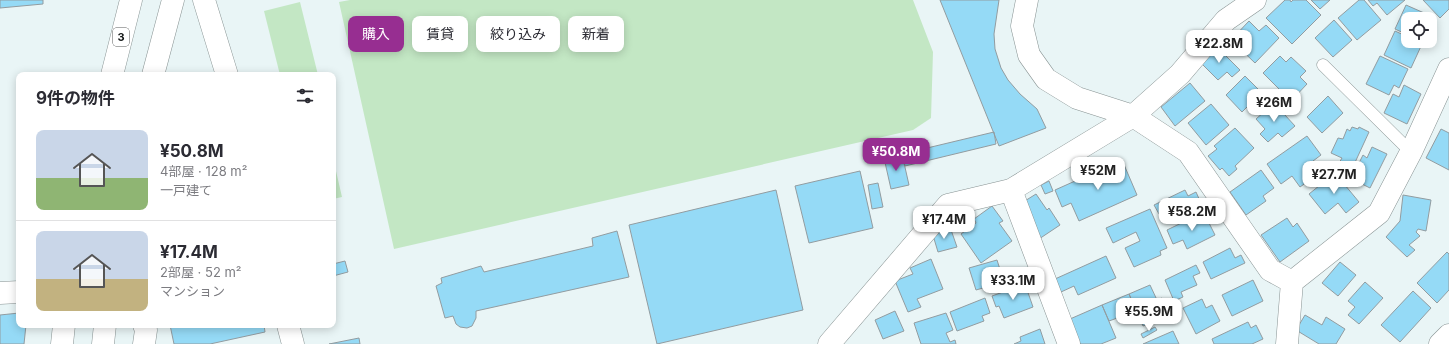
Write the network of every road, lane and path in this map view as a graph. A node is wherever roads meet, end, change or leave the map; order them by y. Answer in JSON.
{"nodes":[{"id":1,"x":131,"y":0,"type":"edge"},
{"id":2,"x":173,"y":0,"type":"edge"},
{"id":3,"x":204,"y":0,"type":"edge"},
{"id":4,"x":1027,"y":0,"type":"edge"},
{"id":5,"x":1255,"y":0,"type":"edge"},
{"id":6,"x":1323,"y":65,"type":"dead end"},
{"id":7,"x":1449,"y":69,"type":"edge"},
{"id":8,"x":113,"y":72,"type":"edge"},
{"id":9,"x":154,"y":72,"type":"edge"},
{"id":10,"x":226,"y":72,"type":"edge"},
{"id":11,"x":1133,"y":116,"type":"junction"},
{"id":12,"x":1411,"y":152,"type":"junction"},
{"id":13,"x":1011,"y":190,"type":"junction"},
{"id":14,"x":1292,"y":282,"type":"junction"},
{"id":15,"x":16,"y":292,"type":"edge"},
{"id":16,"x":0,"y":293,"type":"edge"},
{"id":17,"x":64,"y":328,"type":"edge"},
{"id":18,"x":106,"y":328,"type":"edge"},
{"id":19,"x":145,"y":328,"type":"edge"},
{"id":20,"x":289,"y":328,"type":"edge"},
{"id":21,"x":1449,"y":334,"type":"edge"},
{"id":22,"x":62,"y":344,"type":"edge"},
{"id":23,"x":103,"y":344,"type":"edge"},
{"id":24,"x":144,"y":344,"type":"edge"},
{"id":25,"x":293,"y":344,"type":"edge"},
{"id":26,"x":829,"y":344,"type":"edge"},
{"id":27,"x":1069,"y":344,"type":"edge"},
{"id":28,"x":1287,"y":344,"type":"edge"},
{"id":29,"x":1440,"y":344,"type":"edge"}],
"edges":[{"from":1,"to":8,"type":"main road","number":"3"},
{"from":2,"to":9,"type":"main road"},
{"from":3,"to":10,"type":"main road"},
{"from":4,"to":11,"type":"main road"},
{"from":5,"to":11,"type":"main road"},
{"from":6,"to":12,"type":"lane"},
{"from":7,"to":12,"type":"main road"},
{"from":11,"to":13,"type":"main road"},
{"from":11,"to":14,"type":"main road"},
{"from":12,"to":14,"type":"main road"},
{"from":13,"to":26,"type":"main road"},
{"from":13,"to":27,"type":"main road"},
{"from":14,"to":28,"type":"main road"},
{"from":15,"to":16,"type":"main road"},
{"from":17,"to":22,"type":"main road"},
{"from":18,"to":23,"type":"main road"},
{"from":19,"to":24,"type":"main road"},
{"from":20,"to":25,"type":"main road"},
{"from":21,"to":29,"type":"main road"}]}
